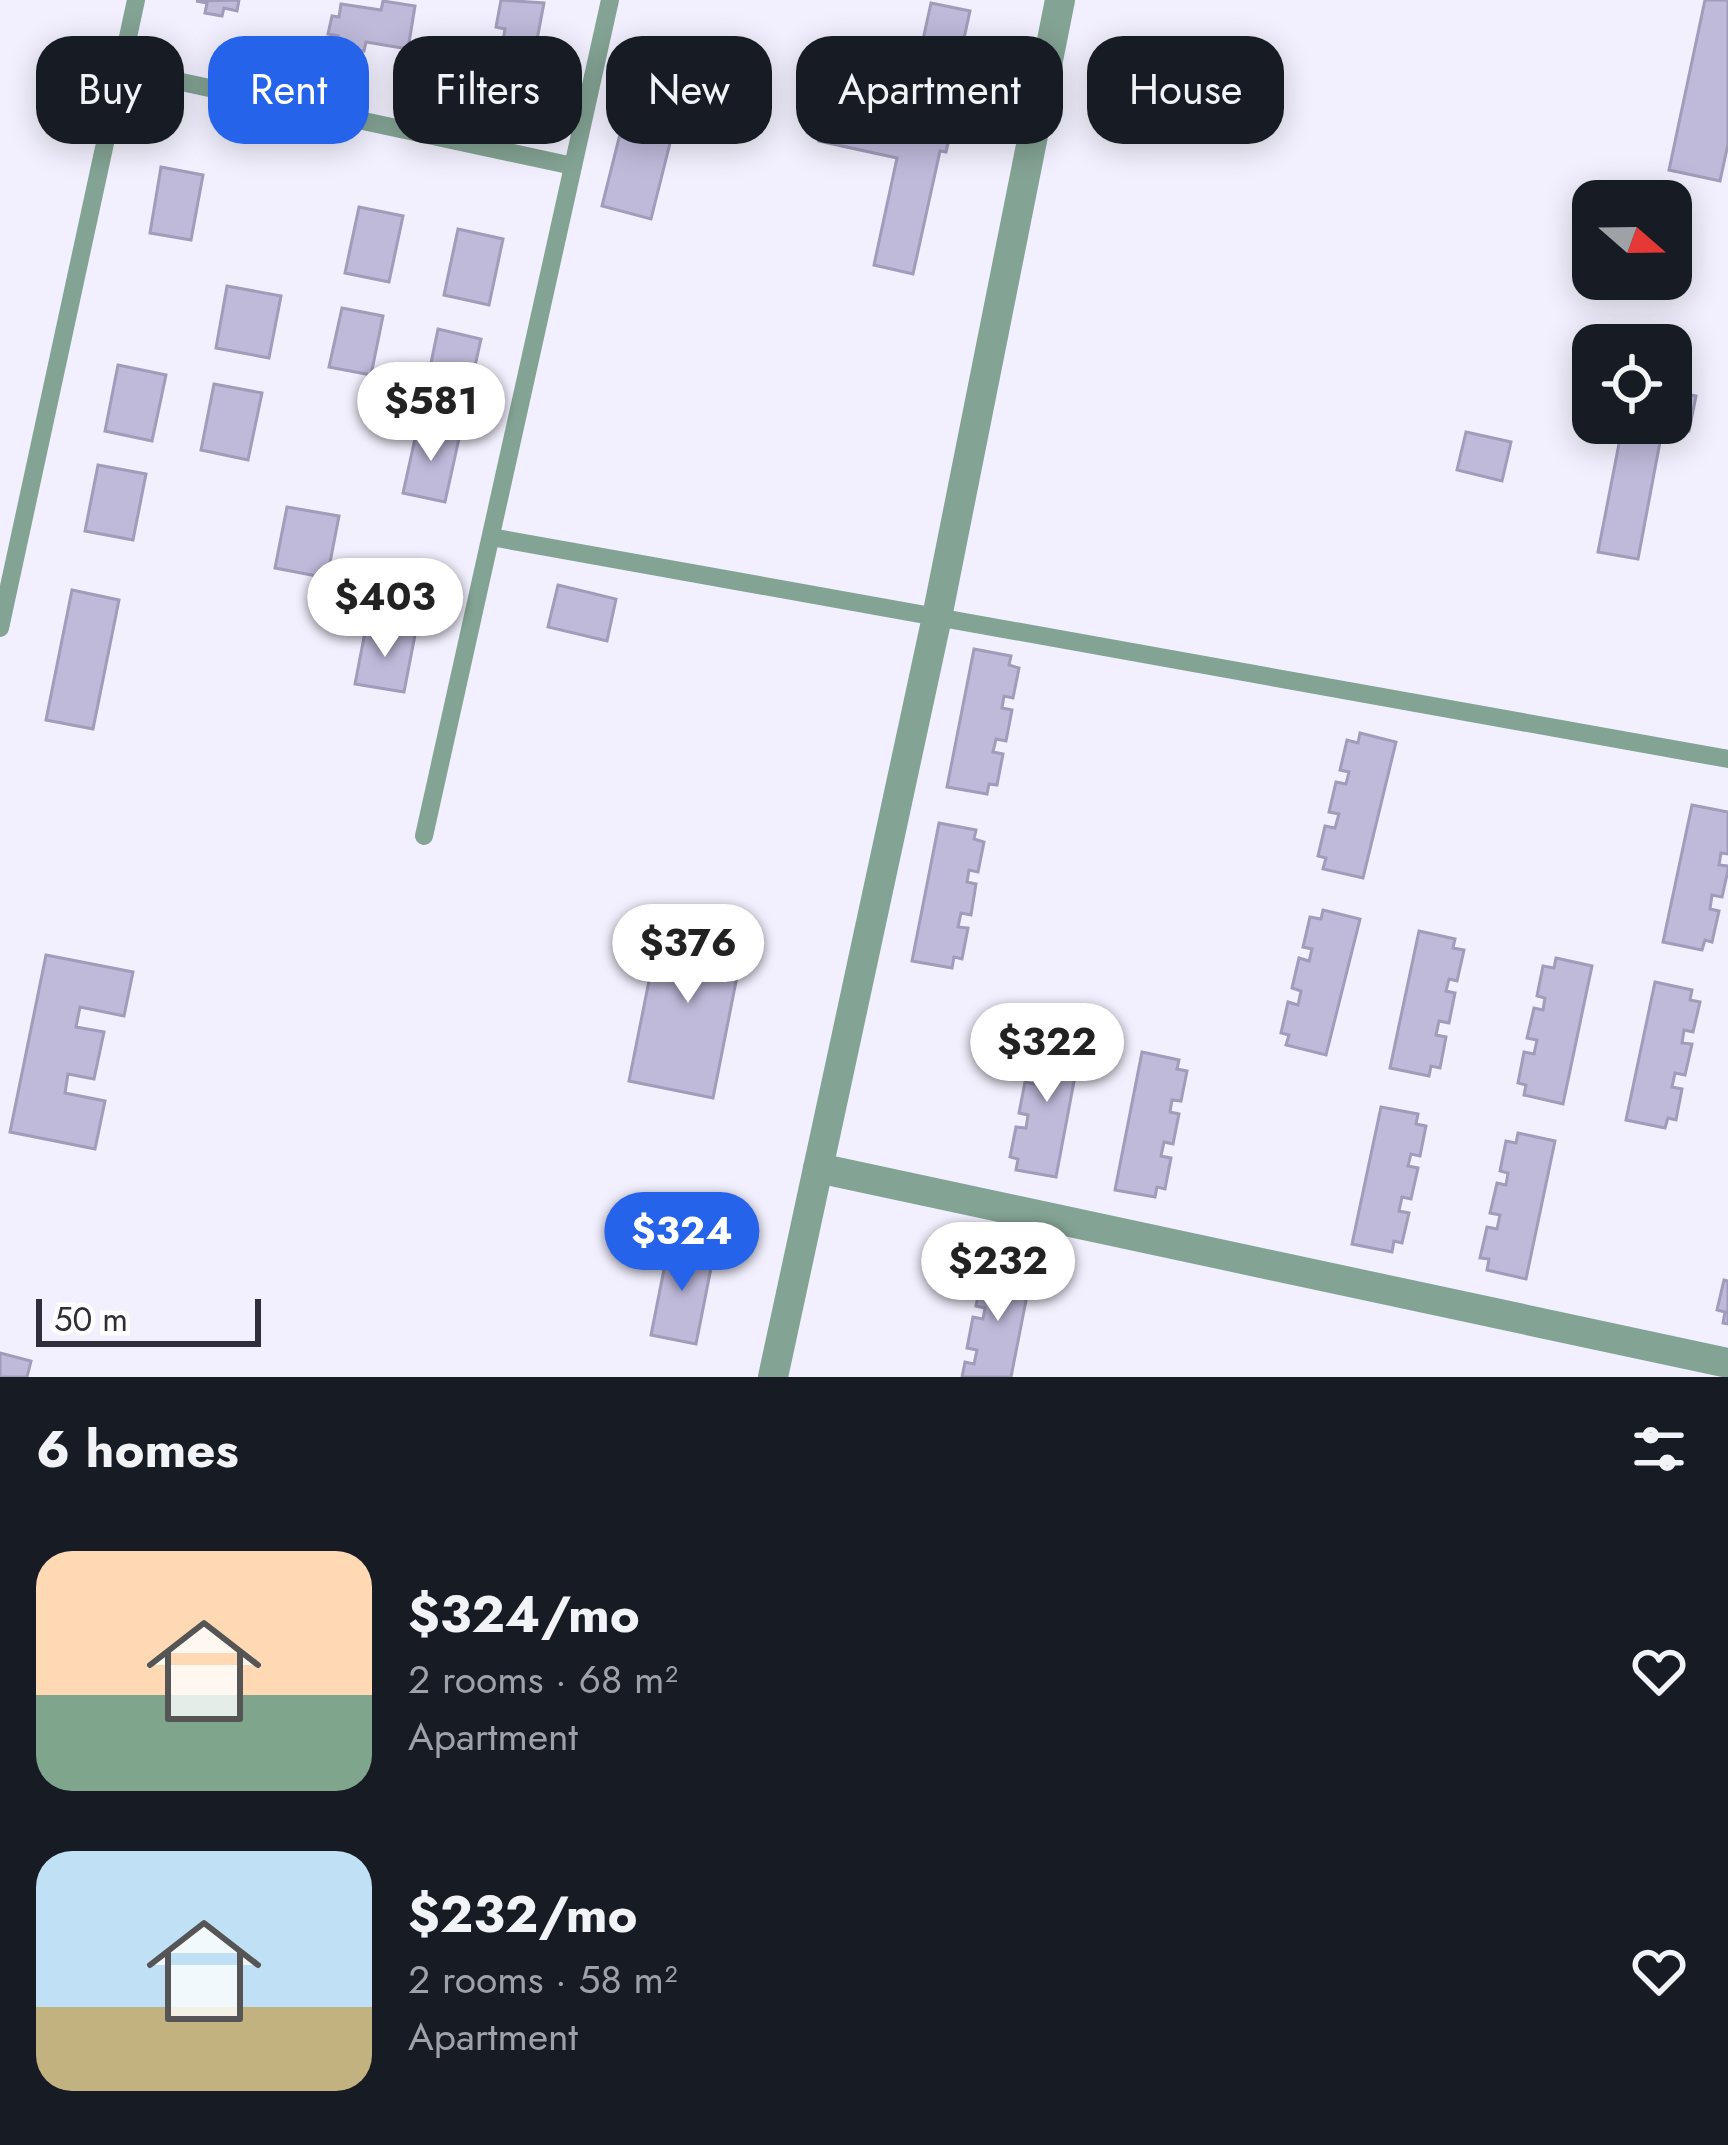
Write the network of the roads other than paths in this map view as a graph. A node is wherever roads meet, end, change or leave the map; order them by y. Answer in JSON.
{"nodes":[{"id":1,"x":136,"y":0,"type":"edge"},
{"id":2,"x":610,"y":0,"type":"edge"},
{"id":3,"x":1060,"y":0,"type":"edge"},
{"id":4,"x":128,"y":36,"type":"edge"},
{"id":5,"x":184,"y":82,"type":"edge"},
{"id":6,"x":105,"y":144,"type":"edge"},
{"id":7,"x":573,"y":166,"type":"junction"},
{"id":8,"x":491,"y":537,"type":"junction"},
{"id":9,"x":937,"y":617,"type":"junction"},
{"id":10,"x":0,"y":628,"type":"edge"},
{"id":11,"x":1728,"y":759,"type":"edge"},
{"id":12,"x":424,"y":836,"type":"dead end"},
{"id":13,"x":818,"y":1168,"type":"junction"},
{"id":14,"x":1728,"y":1363,"type":"edge"},
{"id":15,"x":773,"y":1377,"type":"edge"}],
"edges":[{"from":1,"to":4,"type":"lane"},
{"from":2,"to":7,"type":"lane"},
{"from":3,"to":9,"type":"street"},
{"from":5,"to":7,"type":"lane"},
{"from":6,"to":10,"type":"lane"},
{"from":7,"to":8,"type":"lane"},
{"from":8,"to":9,"type":"lane"},
{"from":8,"to":12,"type":"lane"},
{"from":9,"to":11,"type":"lane"},
{"from":9,"to":13,"type":"street"},
{"from":13,"to":14,"type":"street"},
{"from":13,"to":15,"type":"street"}]}
